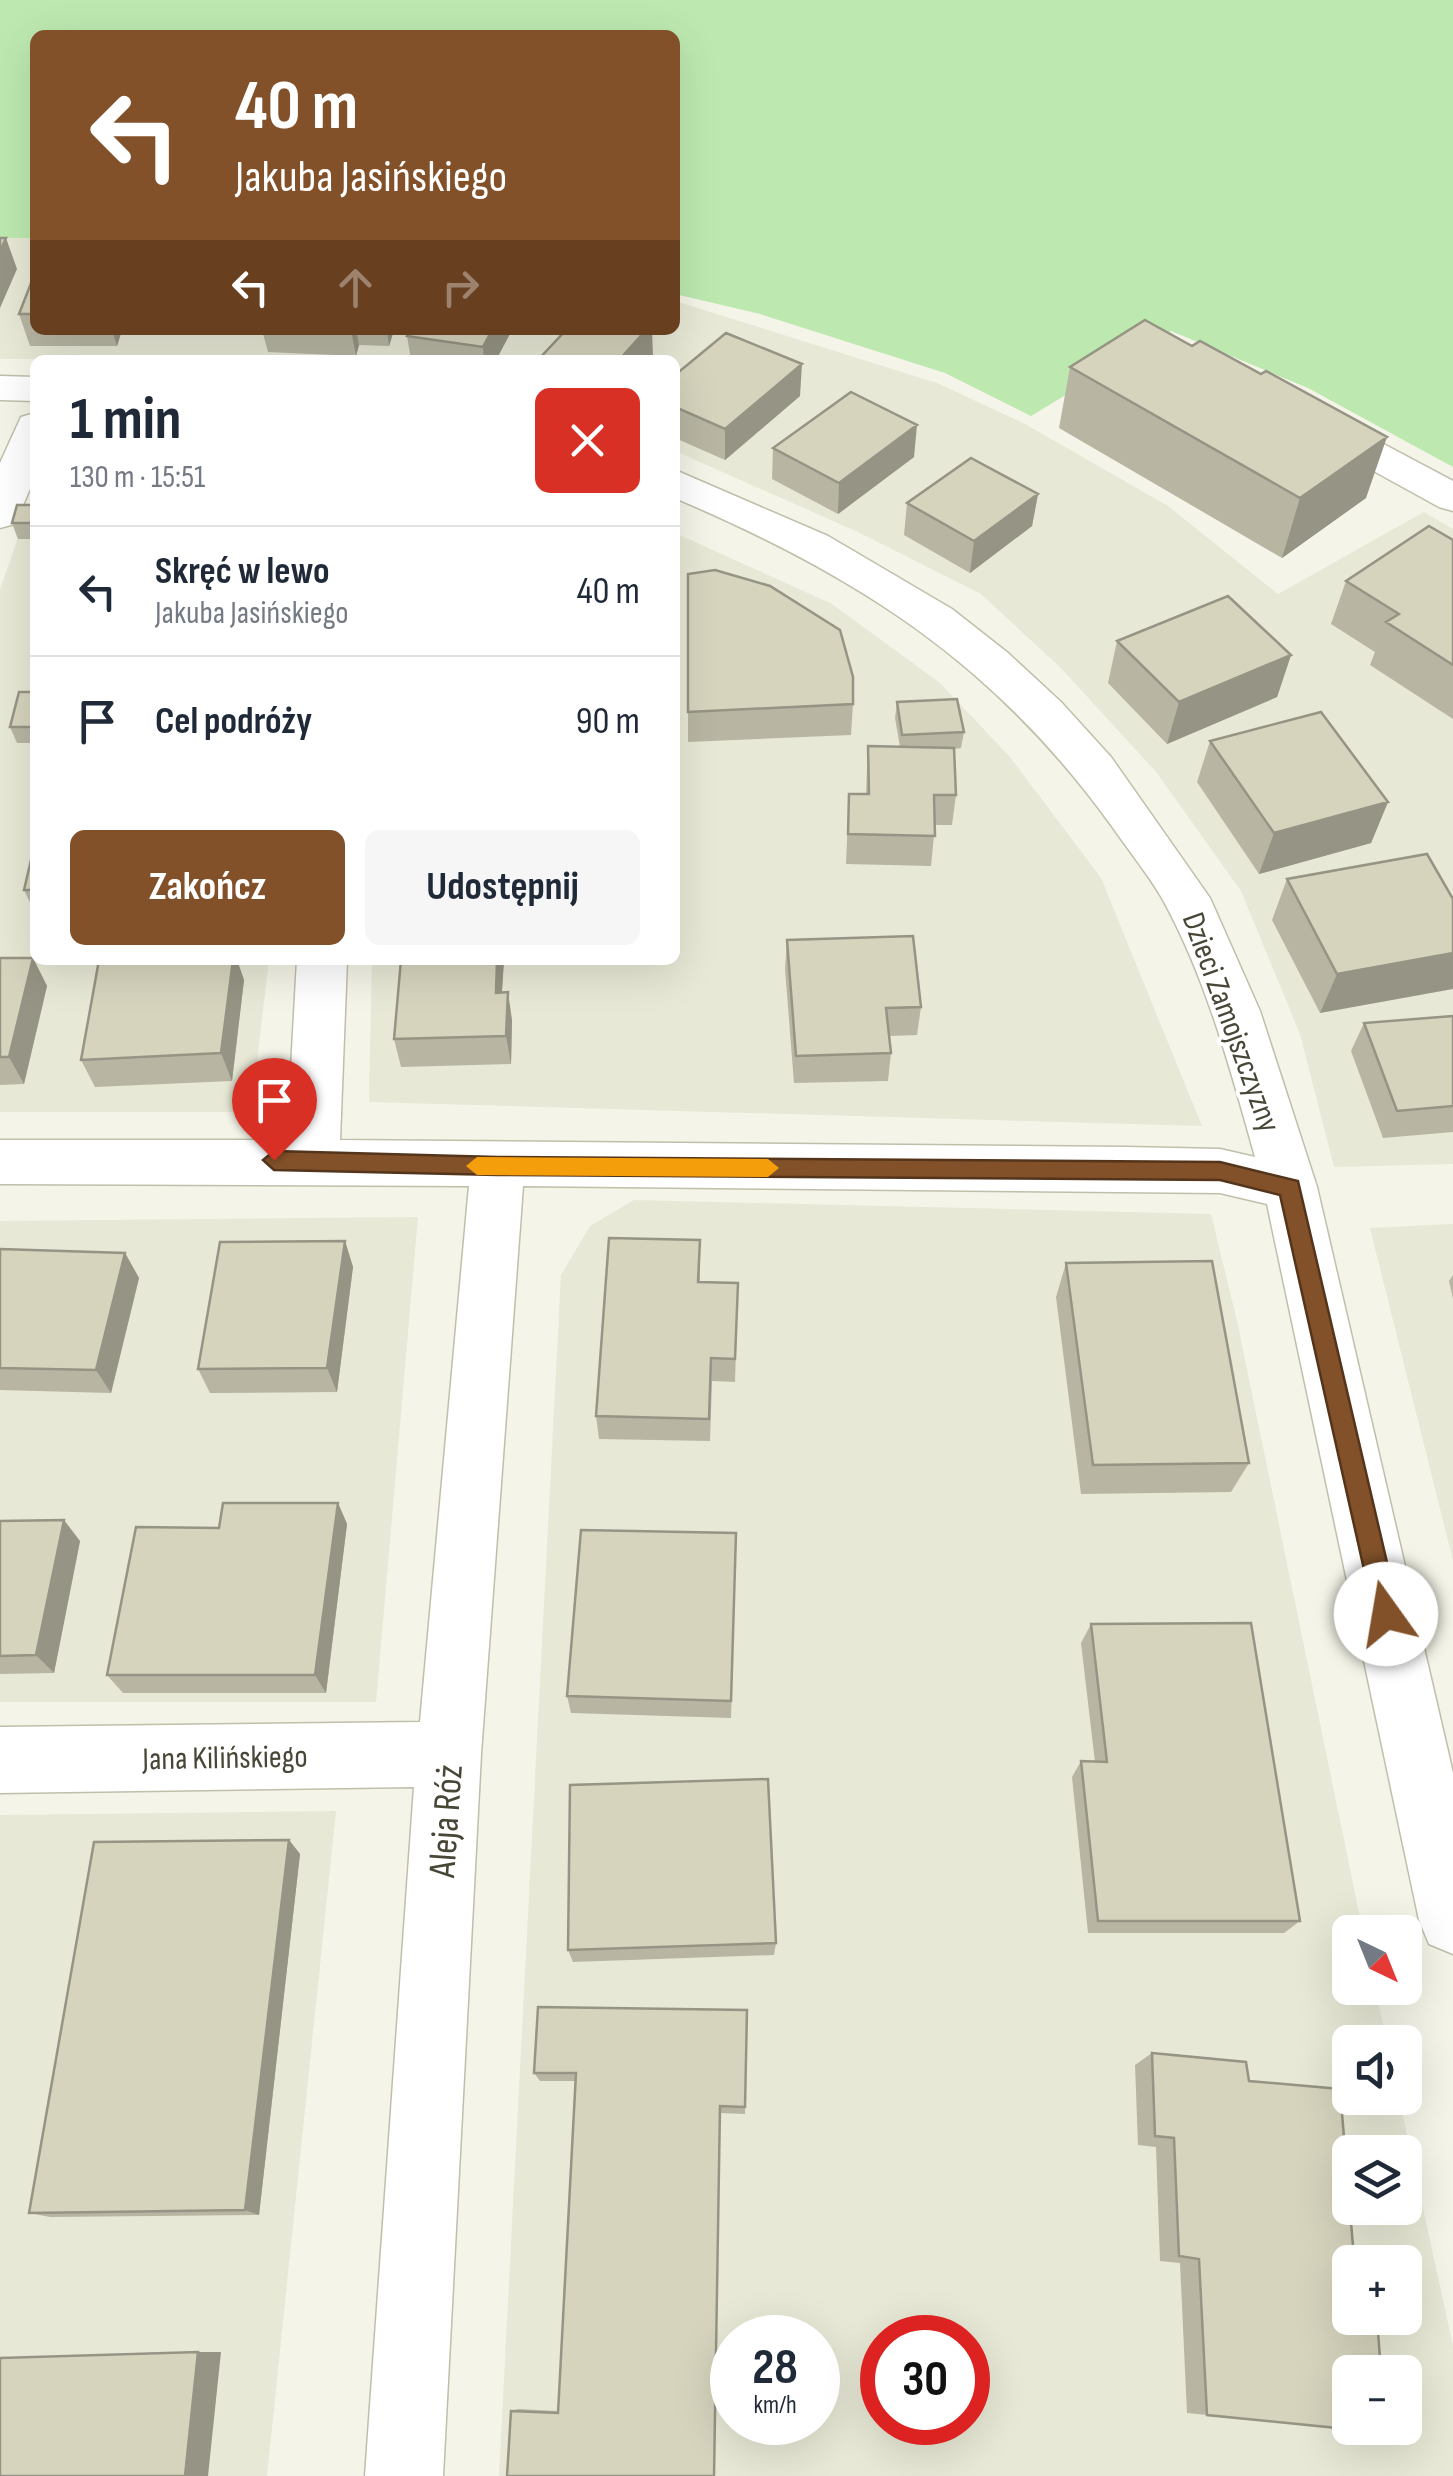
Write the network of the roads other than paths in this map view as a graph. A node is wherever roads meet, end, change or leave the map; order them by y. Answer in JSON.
{"nodes":[{"id":1,"x":0,"y":388,"type":"edge"},
{"id":2,"x":30,"y":388,"type":"edge"},
{"id":3,"x":1284,"y":406,"type":"edge"},
{"id":4,"x":30,"y":439,"type":"edge"},
{"id":5,"x":680,"y":485,"type":"edge"},
{"id":6,"x":1453,"y":498,"type":"edge"},
{"id":7,"x":0,"y":515,"type":"edge"},
{"id":8,"x":322,"y":965,"type":"edge"},
{"id":9,"x":313,"y":1160,"type":"junction"},
{"id":10,"x":0,"y":1162,"type":"edge"},
{"id":11,"x":498,"y":1166,"type":"junction"},
{"id":12,"x":1290,"y":1188,"type":"junction"},
{"id":13,"x":449,"y":1754,"type":"junction"},
{"id":14,"x":0,"y":1760,"type":"edge"},
{"id":15,"x":1453,"y":1920,"type":"edge"},
{"id":16,"x":404,"y":2476,"type":"edge"}],
"edges":[{"from":1,"to":2,"type":"street"},
{"from":3,"to":6,"type":"street"},
{"from":4,"to":7,"type":"street"},
{"from":5,"to":12,"type":"street","name":"Dzieci Zamojszczyzny"},
{"from":8,"to":9,"type":"street"},
{"from":9,"to":10,"type":"street"},
{"from":9,"to":11,"type":"street"},
{"from":11,"to":12,"type":"street"},
{"from":11,"to":13,"type":"street","name":"Aleja Róż"},
{"from":12,"to":15,"type":"street","name":"Dzieci Zamojszczyzny"},
{"from":13,"to":14,"type":"street","name":"Jana Kilińskiego"},
{"from":13,"to":16,"type":"street","name":"Aleja Róż"}]}
